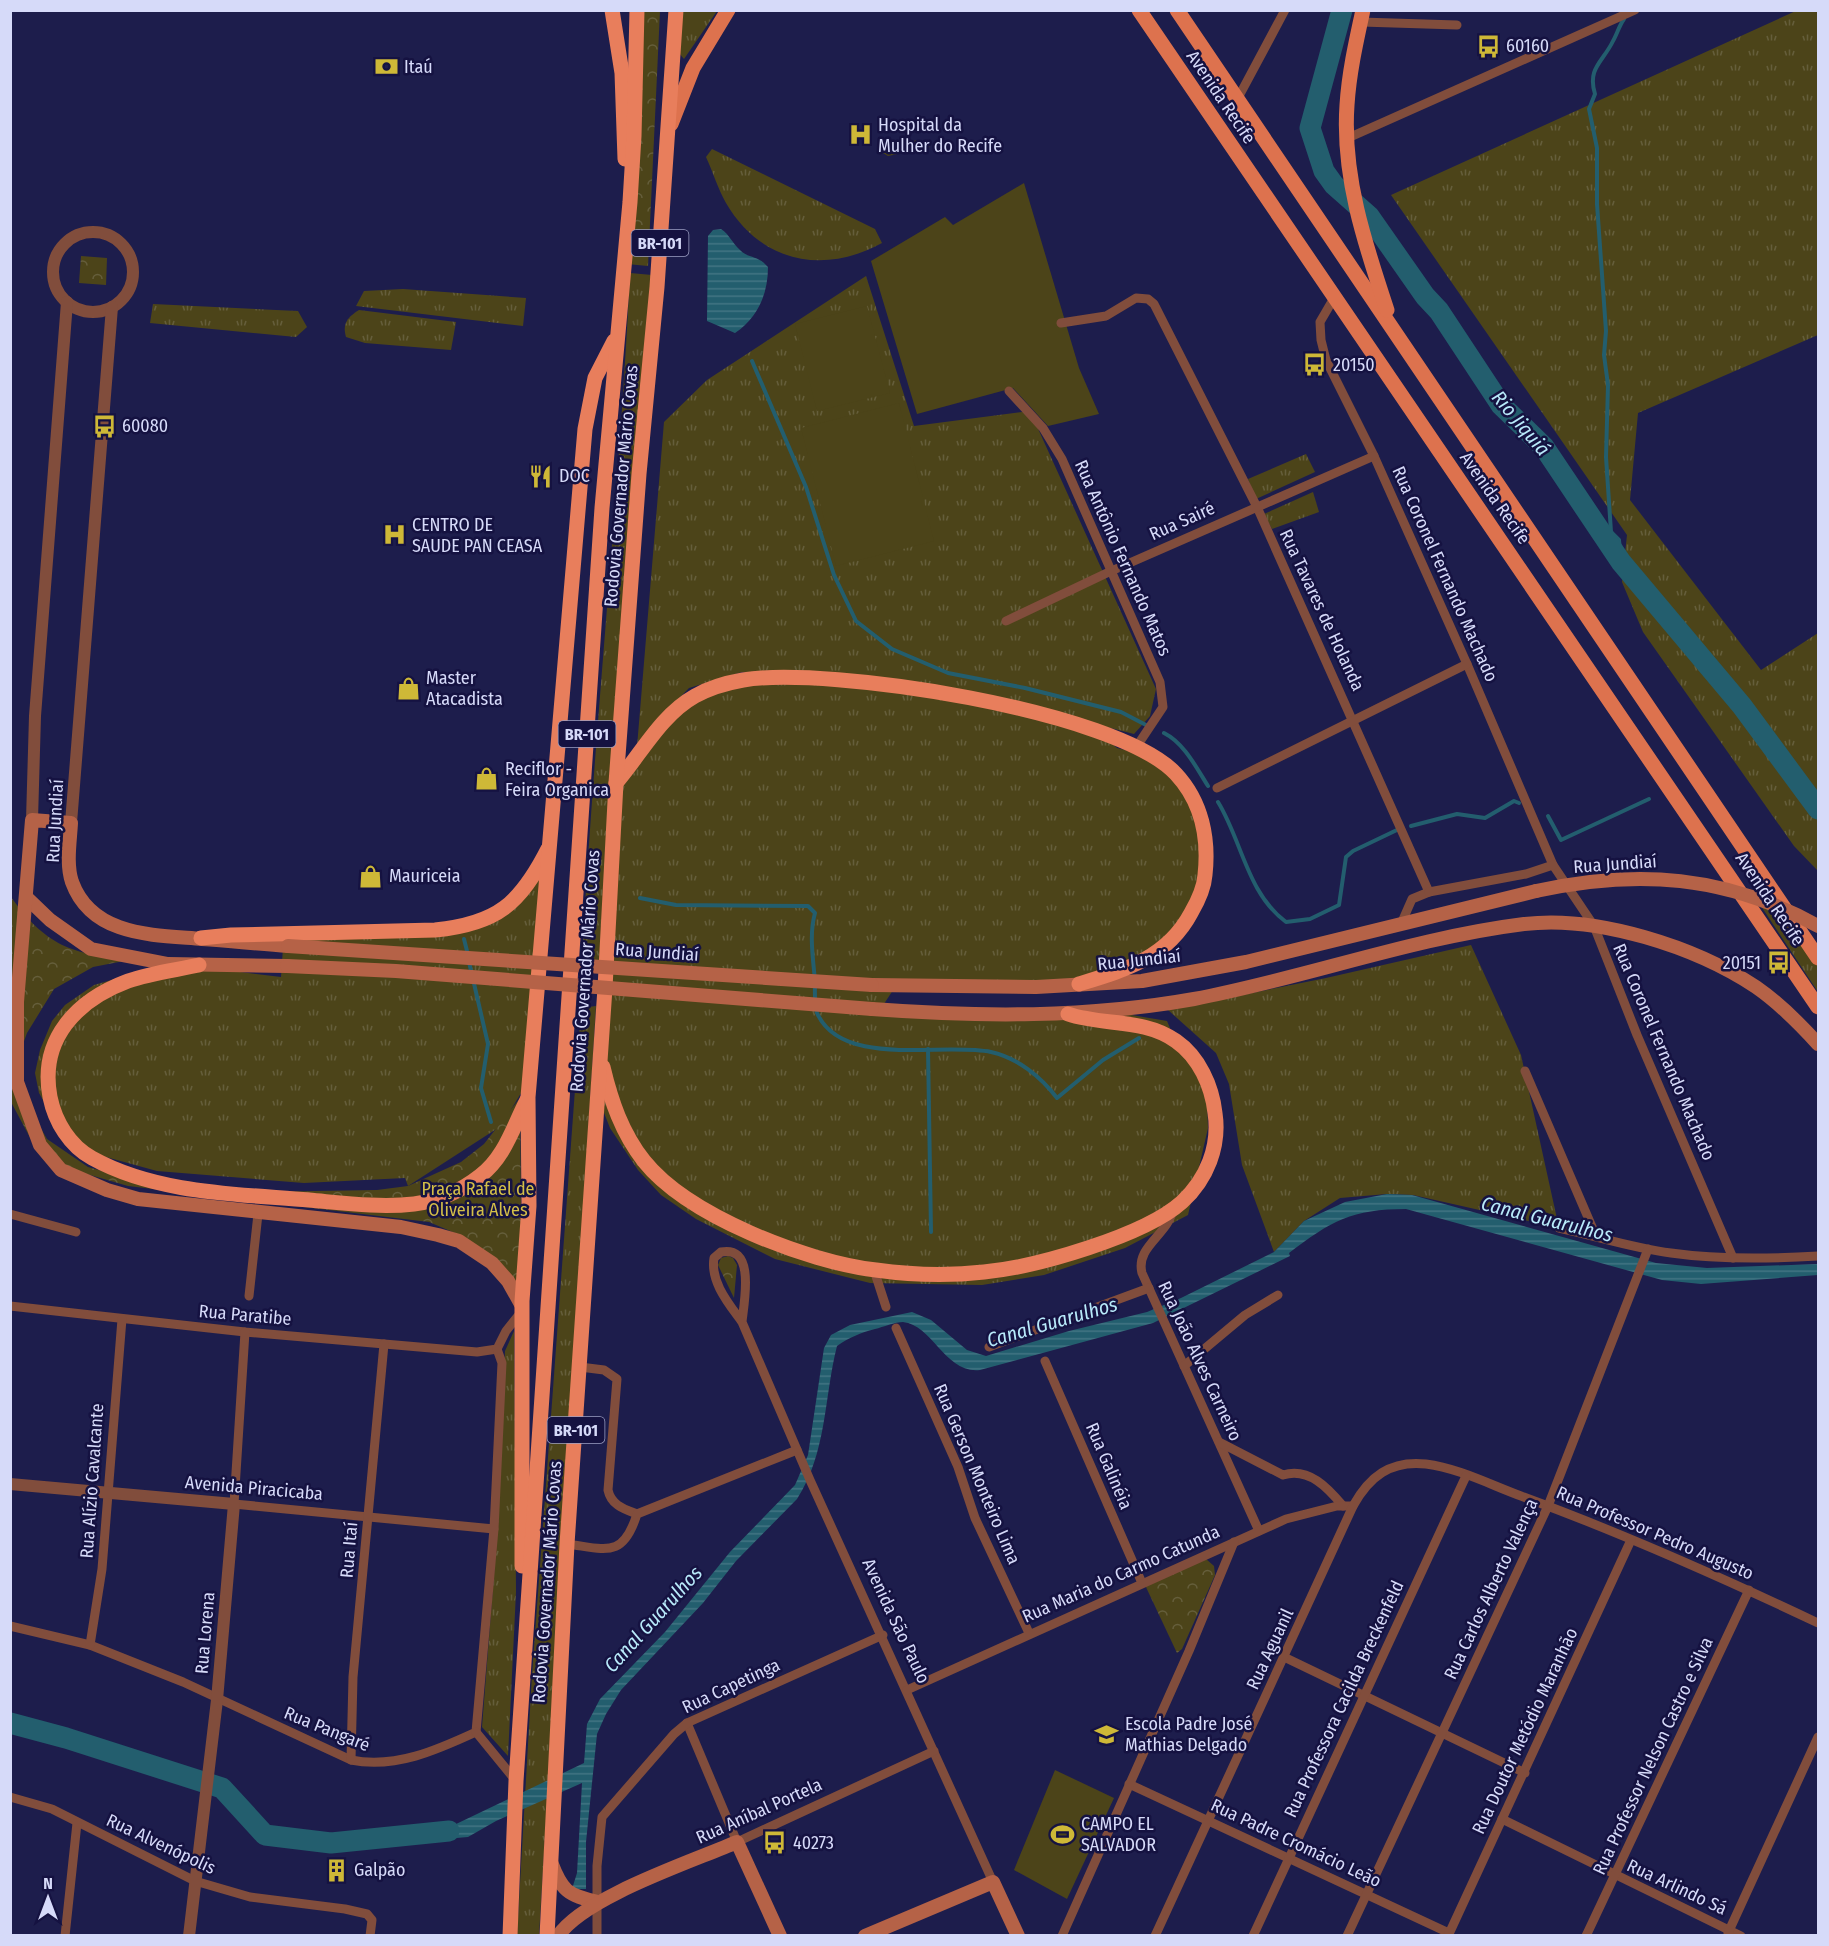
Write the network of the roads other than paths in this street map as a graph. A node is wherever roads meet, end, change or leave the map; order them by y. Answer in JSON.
{"nodes":[{"id":1,"x":612,"y":10,"type":"edge"},
{"id":2,"x":637,"y":10,"type":"edge"},
{"id":3,"x":676,"y":10,"type":"edge"},
{"id":4,"x":729,"y":10,"type":"edge"},
{"id":5,"x":1131,"y":10,"type":"edge"},
{"id":6,"x":1139,"y":10,"type":"edge"},
{"id":7,"x":1177,"y":10,"type":"edge"},
{"id":8,"x":1285,"y":10,"type":"edge"},
{"id":9,"x":1635,"y":10,"type":"edge"},
{"id":10,"x":1362,"y":16,"type":"edge"},
{"id":11,"x":1457,"y":25,"type":"dead end"},
{"id":12,"x":1159,"y":41,"type":"junction"},
{"id":13,"x":1238,"y":98,"type":"junction"},
{"id":14,"x":670,"y":127,"type":"junction"},
{"id":15,"x":1348,"y":138,"type":"junction"},
{"id":16,"x":630,"y":202,"type":"junction"},
{"id":17,"x":1334,"y":298,"type":"junction"},
{"id":18,"x":67,"y":302,"type":"junction"},
{"id":19,"x":112,"y":307,"type":"junction"},
{"id":20,"x":1061,"y":323,"type":"dead end"},
{"id":21,"x":619,"y":327,"type":"junction"},
{"id":22,"x":1395,"y":333,"type":"junction"},
{"id":23,"x":1009,"y":391,"type":"dead end"},
{"id":24,"x":1374,"y":456,"type":"junction"},
{"id":25,"x":1257,"y":507,"type":"junction"},
{"id":26,"x":1109,"y":572,"type":"junction"},
{"id":27,"x":1006,"y":621,"type":"dead end"},
{"id":28,"x":1467,"y":664,"type":"junction"},
{"id":29,"x":1354,"y":718,"type":"junction"},
{"id":30,"x":1137,"y":746,"type":"junction"},
{"id":31,"x":616,"y":783,"type":"junction"},
{"id":32,"x":1217,"y":788,"type":"dead end"},
{"id":33,"x":32,"y":820,"type":"junction"},
{"id":34,"x":71,"y":823,"type":"junction"},
{"id":35,"x":552,"y":841,"type":"junction"},
{"id":36,"x":1553,"y":865,"type":"junction"},
{"id":37,"x":1429,"y":892,"type":"junction"},
{"id":38,"x":26,"y":897,"type":"junction"},
{"id":39,"x":1401,"y":924,"type":"junction"},
{"id":40,"x":1594,"y":926,"type":"junction"},
{"id":41,"x":1818,"y":926,"type":"edge"},
{"id":42,"x":201,"y":938,"type":"junction"},
{"id":43,"x":1818,"y":958,"type":"edge"},
{"id":44,"x":199,"y":965,"type":"junction"},
{"id":45,"x":1080,"y":984,"type":"junction"},
{"id":46,"x":15,"y":988,"type":"edge"},
{"id":47,"x":1818,"y":1007,"type":"edge"},
{"id":48,"x":1068,"y":1014,"type":"junction"},
{"id":49,"x":1818,"y":1044,"type":"edge"},
{"id":50,"x":599,"y":1047,"type":"junction"},
{"id":51,"x":1525,"y":1071,"type":"dead end"},
{"id":52,"x":528,"y":1097,"type":"junction"},
{"id":53,"x":1173,"y":1208,"type":"junction"},
{"id":54,"x":10,"y":1214,"type":"edge"},
{"id":55,"x":258,"y":1214,"type":"junction"},
{"id":56,"x":1559,"y":1228,"type":"dead end"},
{"id":57,"x":76,"y":1232,"type":"dead end"},
{"id":58,"x":1596,"y":1236,"type":"junction"},
{"id":59,"x":1647,"y":1253,"type":"junction"},
{"id":60,"x":1818,"y":1256,"type":"edge"},
{"id":61,"x":1733,"y":1258,"type":"junction"},
{"id":62,"x":874,"y":1270,"type":"junction"},
{"id":63,"x":1149,"y":1288,"type":"junction"},
{"id":64,"x":1278,"y":1295,"type":"dead end"},
{"id":65,"x":249,"y":1296,"type":"dead end"},
{"id":66,"x":10,"y":1306,"type":"edge"},
{"id":67,"x":886,"y":1307,"type":"dead end"},
{"id":68,"x":522,"y":1308,"type":"junction"},
{"id":69,"x":122,"y":1319,"type":"junction"},
{"id":70,"x":742,"y":1322,"type":"junction"},
{"id":71,"x":896,"y":1328,"type":"dead end"},
{"id":72,"x":245,"y":1332,"type":"junction"},
{"id":73,"x":384,"y":1344,"type":"junction"},
{"id":74,"x":989,"y":1347,"type":"dead end"},
{"id":75,"x":497,"y":1349,"type":"junction"},
{"id":76,"x":1046,"y":1361,"type":"dead end"},
{"id":77,"x":1184,"y":1366,"type":"junction"},
{"id":78,"x":580,"y":1367,"type":"junction"},
{"id":79,"x":1219,"y":1442,"type":"junction"},
{"id":80,"x":797,"y":1450,"type":"junction"},
{"id":81,"x":1466,"y":1476,"type":"junction"},
{"id":82,"x":10,"y":1484,"type":"edge"},
{"id":83,"x":106,"y":1494,"type":"junction"},
{"id":84,"x":234,"y":1504,"type":"junction"},
{"id":85,"x":1348,"y":1506,"type":"junction"},
{"id":86,"x":1548,"y":1506,"type":"junction"},
{"id":87,"x":637,"y":1514,"type":"junction"},
{"id":88,"x":368,"y":1517,"type":"junction"},
{"id":89,"x":494,"y":1529,"type":"junction"},
{"id":90,"x":1259,"y":1531,"type":"junction"},
{"id":91,"x":1631,"y":1540,"type":"junction"},
{"id":92,"x":1234,"y":1542,"type":"junction"},
{"id":93,"x":567,"y":1544,"type":"junction"},
{"id":94,"x":1142,"y":1583,"type":"junction"},
{"id":95,"x":1749,"y":1590,"type":"junction"},
{"id":96,"x":1818,"y":1623,"type":"edge"},
{"id":97,"x":10,"y":1626,"type":"edge"},
{"id":98,"x":1029,"y":1633,"type":"junction"},
{"id":99,"x":883,"y":1635,"type":"junction"},
{"id":100,"x":525,"y":1643,"type":"junction"},
{"id":101,"x":90,"y":1645,"type":"junction"},
{"id":102,"x":1284,"y":1657,"type":"junction"},
{"id":103,"x":908,"y":1690,"type":"junction"},
{"id":104,"x":1364,"y":1693,"type":"junction"},
{"id":105,"x":217,"y":1700,"type":"junction"},
{"id":106,"x":687,"y":1723,"type":"junction"},
{"id":107,"x":476,"y":1732,"type":"junction"},
{"id":108,"x":1443,"y":1733,"type":"junction"},
{"id":109,"x":1818,"y":1737,"type":"edge"},
{"id":110,"x":934,"y":1751,"type":"junction"},
{"id":111,"x":351,"y":1760,"type":"junction"},
{"id":112,"x":1525,"y":1773,"type":"junction"},
{"id":113,"x":516,"y":1781,"type":"junction"},
{"id":114,"x":1129,"y":1784,"type":"junction"},
{"id":115,"x":10,"y":1797,"type":"edge"},
{"id":116,"x":1502,"y":1819,"type":"junction"},
{"id":117,"x":1208,"y":1820,"type":"junction"},
{"id":118,"x":77,"y":1823,"type":"junction"},
{"id":119,"x":737,"y":1842,"type":"junction"},
{"id":120,"x":1289,"y":1857,"type":"junction"},
{"id":121,"x":550,"y":1858,"type":"junction"},
{"id":122,"x":1615,"y":1876,"type":"junction"},
{"id":123,"x":195,"y":1881,"type":"junction"},
{"id":124,"x":993,"y":1882,"type":"junction"},
{"id":125,"x":1367,"y":1894,"type":"junction"},
{"id":126,"x":585,"y":1905,"type":"junction"},
{"id":127,"x":1728,"y":1933,"type":"edge"},
{"id":128,"x":1449,"y":1934,"type":"edge"},
{"id":129,"x":65,"y":1935,"type":"edge"},
{"id":130,"x":189,"y":1935,"type":"edge"},
{"id":131,"x":370,"y":1935,"type":"edge"},
{"id":132,"x":510,"y":1935,"type":"edge"},
{"id":133,"x":547,"y":1935,"type":"edge"},
{"id":134,"x":558,"y":1935,"type":"edge"},
{"id":135,"x":597,"y":1935,"type":"edge"},
{"id":136,"x":780,"y":1935,"type":"edge"},
{"id":137,"x":865,"y":1935,"type":"edge"},
{"id":138,"x":1018,"y":1935,"type":"edge"},
{"id":139,"x":1062,"y":1935,"type":"edge"},
{"id":140,"x":1155,"y":1935,"type":"edge"},
{"id":141,"x":1253,"y":1935,"type":"edge"},
{"id":142,"x":1347,"y":1935,"type":"edge"},
{"id":143,"x":1586,"y":1935,"type":"edge"},
{"id":144,"x":1741,"y":1935,"type":"edge"}],
"edges":[{"from":1,"to":16,"type":"highway"},
{"from":2,"to":16,"type":"highway","name":"Rodovia Governador Mário Covas","number":"BR-101"},
{"from":3,"to":14,"type":"highway","name":"Rodovia Governador Mário Covas","number":"BR-101"},
{"from":4,"to":14,"type":"main road"},
{"from":5,"to":12,"type":"main road"},
{"from":6,"to":12,"type":"main road","name":"Avenida Recife"},
{"from":7,"to":13,"type":"main road","name":"Avenida Recife"},
{"from":8,"to":13,"type":"street"},
{"from":9,"to":15,"type":"street"},
{"from":10,"to":11,"type":"street"},
{"from":10,"to":15,"type":"main road"},
{"from":12,"to":17,"type":"main road","name":"Avenida Recife"},
{"from":13,"to":22,"type":"main road","name":"Avenida Recife"},
{"from":14,"to":31,"type":"highway","name":"Rodovia Governador Mário Covas","number":"BR-101"},
{"from":15,"to":22,"type":"main road"},
{"from":16,"to":21,"type":"highway","name":"Rodovia Governador Mário Covas","number":"BR-101"},
{"from":17,"to":24,"type":"street","name":"Rua Coronel Fernando Machado"},
{"from":17,"to":47,"type":"main road","name":"Avenida Recife"},
{"from":18,"to":19,"type":"street"},
{"from":18,"to":19,"type":"street"},
{"from":18,"to":33,"type":"street","name":"Rua Jundiaí"},
{"from":19,"to":34,"type":"street","name":"Rua Jundiaí"},
{"from":20,"to":25,"type":"street","name":"Rua Tavares de Holanda"},
{"from":21,"to":35,"type":"highway"},
{"from":21,"to":100,"type":"highway","name":"Rodovia Governador Mário Covas","number":"BR-101"},
{"from":22,"to":43,"type":"main road","name":"Avenida Recife"},
{"from":23,"to":26,"type":"street","name":"Rua Antônio Fernando Matos"},
{"from":24,"to":25,"type":"street","name":"Rua Sairé"},
{"from":24,"to":28,"type":"street","name":"Rua Coronel Fernando Machado"},
{"from":25,"to":26,"type":"street","name":"Rua Sairé"},
{"from":25,"to":29,"type":"street","name":"Rua Tavares de Holanda"},
{"from":26,"to":27,"type":"street","name":"Rua Sairé"},
{"from":26,"to":30,"type":"street","name":"Rua Antônio Fernando Matos"},
{"from":28,"to":29,"type":"street"},
{"from":28,"to":36,"type":"street","name":"Rua Coronel Fernando Machado"},
{"from":29,"to":32,"type":"street"},
{"from":29,"to":37,"type":"street","name":"Rua Tavares de Holanda"},
{"from":30,"to":31,"type":"highway"},
{"from":30,"to":45,"type":"highway"},
{"from":31,"to":50,"type":"highway","name":"Rodovia Governador Mário Covas","number":"BR-101"},
{"from":33,"to":34,"type":"main road"},
{"from":33,"to":38,"type":"main road","name":"Rua Jundiaí"},
{"from":34,"to":42,"type":"main road","name":"Rua Jundiaí"},
{"from":35,"to":42,"type":"highway"},
{"from":35,"to":52,"type":"highway"},
{"from":36,"to":37,"type":"street"},
{"from":36,"to":40,"type":"street","name":"Rua Coronel Fernando Machado"},
{"from":37,"to":39,"type":"street"},
{"from":38,"to":44,"type":"main road"},
{"from":38,"to":46,"type":"main road","name":"Rua Jundiaí"},
{"from":39,"to":41,"type":"main road","name":"Rua Jundiaí","bridge":true},
{"from":39,"to":45,"type":"main road","name":"Rua Jundiaí"},
{"from":40,"to":48,"type":"main road"},
{"from":40,"to":49,"type":"main road"},
{"from":40,"to":61,"type":"street","name":"Rua Coronel Fernando Machado"},
{"from":42,"to":45,"type":"main road","name":"Rua Jundiaí","bridge":true},
{"from":44,"to":48,"type":"main road","bridge":true},
{"from":44,"to":52,"type":"highway"},
{"from":46,"to":55,"type":"main road","name":"Rua Jundiaí"},
{"from":48,"to":53,"type":"highway"},
{"from":50,"to":62,"type":"highway"},
{"from":50,"to":78,"type":"highway","name":"Rodovia Governador Mário Covas","number":"BR-101"},
{"from":51,"to":58,"type":"street"},
{"from":52,"to":68,"type":"highway"},
{"from":53,"to":62,"type":"highway"},
{"from":53,"to":63,"type":"street","name":"Rua João Alves Carneiro"},
{"from":54,"to":57,"type":"street"},
{"from":55,"to":65,"type":"street"},
{"from":55,"to":68,"type":"main road","name":"Rua Jundiaí"},
{"from":56,"to":58,"type":"street"},
{"from":58,"to":59,"type":"street"},
{"from":59,"to":61,"type":"street"},
{"from":59,"to":86,"type":"street","name":"Rua Carlos Alberto Valença"},
{"from":60,"to":61,"type":"street"},
{"from":62,"to":67,"type":"street"},
{"from":63,"to":74,"type":"street"},
{"from":63,"to":77,"type":"street","name":"Rua João Alves Carneiro"},
{"from":64,"to":77,"type":"street"},
{"from":66,"to":69,"type":"street","name":"Rua Paratibe"},
{"from":68,"to":75,"type":"street"},
{"from":68,"to":100,"type":"highway"},
{"from":69,"to":72,"type":"street","name":"Rua Paratibe"},
{"from":69,"to":83,"type":"street","name":"Rua Alízio Cavalcante"},
{"from":70,"to":70,"type":"street","name":"Avenida São Paulo"},
{"from":70,"to":80,"type":"street","name":"Avenida São Paulo"},
{"from":71,"to":98,"type":"street","name":"Rua Gerson Monteiro Lima"},
{"from":72,"to":73,"type":"street","name":"Rua Paratibe"},
{"from":72,"to":84,"type":"street","name":"Rua Lorena"},
{"from":73,"to":75,"type":"street","name":"Rua Paratibe"},
{"from":73,"to":88,"type":"street","name":"Rua Itaí"},
{"from":75,"to":89,"type":"street"},
{"from":76,"to":94,"type":"street","name":"Rua Galinéia"},
{"from":77,"to":79,"type":"street","name":"Rua João Alves Carneiro"},
{"from":78,"to":87,"type":"street"},
{"from":78,"to":93,"type":"highway","name":"Rodovia Governador Mário Covas","number":"BR-101"},
{"from":79,"to":85,"type":"street"},
{"from":79,"to":90,"type":"street","name":"Rua João Alves Carneiro"},
{"from":80,"to":87,"type":"street"},
{"from":80,"to":99,"type":"street","name":"Avenida São Paulo"},
{"from":81,"to":85,"type":"street","name":"Rua Professor Pedro Augusto"},
{"from":81,"to":86,"type":"street","name":"Rua Professor Pedro Augusto"},
{"from":81,"to":104,"type":"street","name":"Rua Professora Cacilda Breckenfeld"},
{"from":82,"to":83,"type":"street","name":"Avenida Piracicaba"},
{"from":83,"to":84,"type":"street","name":"Avenida Piracicaba"},
{"from":83,"to":101,"type":"street","name":"Rua Alízio Cavalcante"},
{"from":84,"to":88,"type":"street","name":"Avenida Piracicaba"},
{"from":84,"to":105,"type":"street","name":"Rua Lorena"},
{"from":85,"to":90,"type":"street","name":"Rua Maria do Carmo Catunda"},
{"from":85,"to":102,"type":"street","name":"Rua Aguanil"},
{"from":86,"to":91,"type":"street","name":"Rua Professor Pedro Augusto"},
{"from":86,"to":108,"type":"street","name":"Rua Carlos Alberto Valença"},
{"from":87,"to":93,"type":"street"},
{"from":88,"to":89,"type":"street","name":"Avenida Piracicaba"},
{"from":88,"to":111,"type":"street","name":"Rua Itaí"},
{"from":89,"to":107,"type":"street"},
{"from":90,"to":92,"type":"street","name":"Rua Maria do Carmo Catunda"},
{"from":91,"to":95,"type":"street","name":"Rua Professor Pedro Augusto"},
{"from":91,"to":112,"type":"street","name":"Rua Doutor Metódio Maranhão"},
{"from":92,"to":94,"type":"street","name":"Rua Maria do Carmo Catunda"},
{"from":92,"to":114,"type":"street"},
{"from":93,"to":121,"type":"highway","name":"Rodovia Governador Mário Covas","number":"BR-101"},
{"from":94,"to":98,"type":"street","name":"Rua Maria do Carmo Catunda"},
{"from":95,"to":96,"type":"street","name":"Rua Professor Pedro Augusto"},
{"from":95,"to":122,"type":"street","name":"Rua Professor Nelson Castro e Silva"},
{"from":97,"to":101,"type":"street","name":"Rua Pangaré"},
{"from":98,"to":103,"type":"street","name":"Rua Maria do Carmo Catunda"},
{"from":99,"to":103,"type":"street","name":"Avenida São Paulo"},
{"from":99,"to":106,"type":"street","name":"Rua Capetinga"},
{"from":100,"to":113,"type":"highway","name":"Rodovia Governador Mário Covas","number":"BR-101"},
{"from":101,"to":105,"type":"street","name":"Rua Pangaré"},
{"from":102,"to":104,"type":"street"},
{"from":102,"to":117,"type":"street","name":"Rua Aguanil"},
{"from":103,"to":110,"type":"street","name":"Avenida São Paulo"},
{"from":104,"to":108,"type":"street"},
{"from":104,"to":120,"type":"street","name":"Rua Professora Cacilda Breckenfeld"},
{"from":105,"to":111,"type":"street","name":"Rua Pangaré"},
{"from":105,"to":123,"type":"street","name":"Rua Lorena"},
{"from":106,"to":119,"type":"street"},
{"from":106,"to":126,"type":"street","name":"Rua Capetinga"},
{"from":107,"to":111,"type":"street","name":"Rua Pangaré"},
{"from":107,"to":113,"type":"street"},
{"from":108,"to":112,"type":"street"},
{"from":108,"to":125,"type":"street","name":"Rua Carlos Alberto Valença"},
{"from":109,"to":127,"type":"street"},
{"from":110,"to":119,"type":"street","name":"Rua Aníbal Portela"},
{"from":110,"to":124,"type":"street","name":"Avenida São Paulo"},
{"from":112,"to":116,"type":"street","name":"Rua Doutor Metódio Maranhão"},
{"from":113,"to":132,"type":"highway","name":"Rodovia Governador Mário Covas","number":"BR-101"},
{"from":114,"to":117,"type":"street","name":"Rua Padre Cromácio Leão"},
{"from":114,"to":139,"type":"street"},
{"from":115,"to":118,"type":"street","name":"Rua Alvenópolis"},
{"from":116,"to":122,"type":"street","name":"Rua Arlindo Sá"},
{"from":116,"to":128,"type":"street","name":"Rua Doutor Metódio Maranhão"},
{"from":117,"to":120,"type":"street","name":"Rua Padre Cromácio Leão"},
{"from":117,"to":140,"type":"street","name":"Rua Aguanil"},
{"from":118,"to":123,"type":"street","name":"Rua Alvenópolis"},
{"from":118,"to":129,"type":"street"},
{"from":119,"to":126,"type":"main road","name":"Rua Aníbal Portela"},
{"from":119,"to":136,"type":"main road"},
{"from":120,"to":125,"type":"street","name":"Rua Padre Cromácio Leão"},
{"from":120,"to":141,"type":"street","name":"Rua Professora Cacilda Breckenfeld"},
{"from":121,"to":126,"type":"main road"},
{"from":121,"to":133,"type":"highway","name":"Rodovia Governador Mário Covas","number":"BR-101"},
{"from":122,"to":127,"type":"street","name":"Rua Arlindo Sá"},
{"from":122,"to":143,"type":"street","name":"Rua Professor Nelson Castro e Silva"},
{"from":123,"to":130,"type":"street","name":"Rua Lorena"},
{"from":123,"to":131,"type":"street","name":"Rua Alvenópolis"},
{"from":124,"to":137,"type":"main road"},
{"from":124,"to":138,"type":"main road","name":"Avenida São Paulo"},
{"from":125,"to":128,"type":"street","name":"Rua Padre Cromácio Leão"},
{"from":125,"to":142,"type":"street","name":"Rua Carlos Alberto Valença"},
{"from":126,"to":134,"type":"main road","name":"Rua Aníbal Portela"},
{"from":126,"to":135,"type":"street","name":"Rua Capetinga"},
{"from":127,"to":144,"type":"street","name":"Rua Arlindo Sá"}]}
